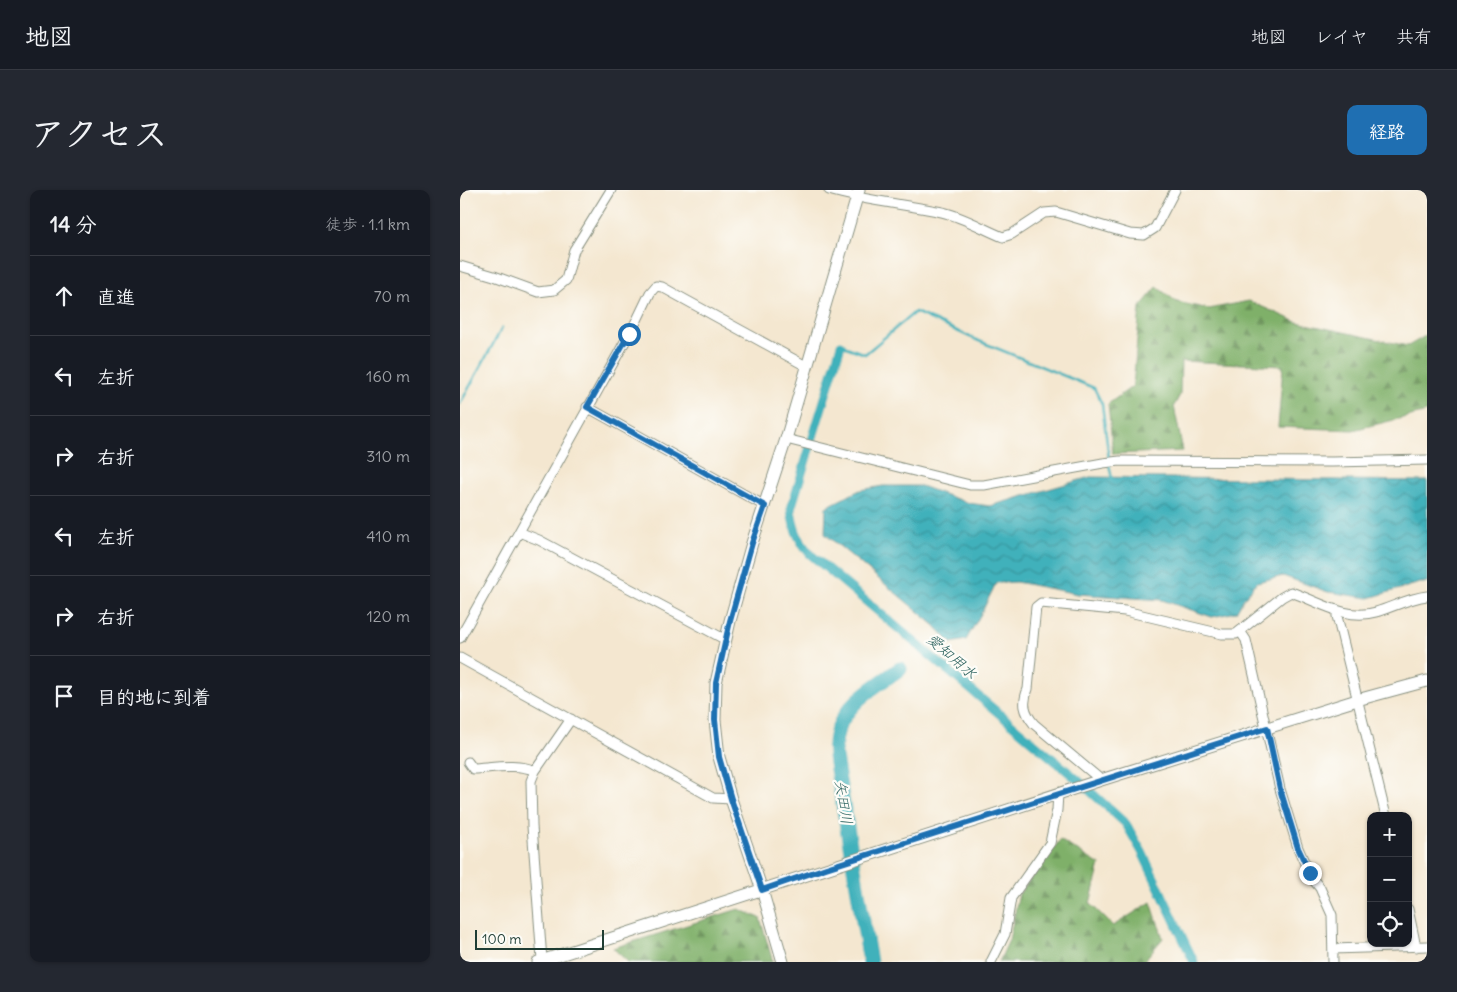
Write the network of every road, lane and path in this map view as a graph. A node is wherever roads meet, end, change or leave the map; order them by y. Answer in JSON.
{"nodes":[{"id":1,"x":611,"y":190,"type":"edge"},
{"id":2,"x":829,"y":190,"type":"edge"},
{"id":3,"x":1176,"y":190,"type":"edge"},
{"id":4,"x":857,"y":194,"type":"edge"},
{"id":5,"x":460,"y":266,"type":"edge"},
{"id":6,"x":806,"y":366,"type":"junction"},
{"id":7,"x":587,"y":407,"type":"junction"},
{"id":8,"x":786,"y":439,"type":"junction"},
{"id":9,"x":1427,"y":460,"type":"edge"},
{"id":10,"x":765,"y":506,"type":"junction"},
{"id":11,"x":519,"y":532,"type":"junction"},
{"id":12,"x":1427,"y":596,"type":"edge"},
{"id":13,"x":1337,"y":610,"type":"junction"},
{"id":14,"x":1240,"y":631,"type":"junction"},
{"id":15,"x":460,"y":638,"type":"edge"},
{"id":16,"x":726,"y":640,"type":"junction"},
{"id":17,"x":460,"y":658,"type":"edge"},
{"id":18,"x":1427,"y":681,"type":"edge"},
{"id":19,"x":1357,"y":700,"type":"junction"},
{"id":20,"x":571,"y":720,"type":"junction"},
{"id":21,"x":1267,"y":728,"type":"junction"},
{"id":22,"x":468,"y":762,"type":"dead end"},
{"id":23,"x":534,"y":771,"type":"junction"},
{"id":24,"x":1097,"y":782,"type":"junction"},
{"id":25,"x":1058,"y":794,"type":"junction"},
{"id":26,"x":731,"y":799,"type":"junction"},
{"id":27,"x":1385,"y":812,"type":"edge"},
{"id":28,"x":762,"y":890,"type":"junction"},
{"id":29,"x":1412,"y":928,"type":"edge"},
{"id":30,"x":1416,"y":946,"type":"junction"},
{"id":31,"x":1427,"y":946,"type":"edge"},
{"id":32,"x":1333,"y":949,"type":"junction"},
{"id":33,"x":540,"y":961,"type":"edge"},
{"id":34,"x":783,"y":962,"type":"edge"},
{"id":35,"x":991,"y":962,"type":"edge"},
{"id":36,"x":1333,"y":962,"type":"edge"}],
"edges":[{"from":1,"to":5,"type":"street"},
{"from":2,"to":4,"type":"street"},
{"from":3,"to":4,"type":"street"},
{"from":4,"to":6,"type":"street"},
{"from":6,"to":7,"type":"street"},
{"from":6,"to":8,"type":"street"},
{"from":7,"to":10,"type":"street"},
{"from":7,"to":11,"type":"street"},
{"from":8,"to":9,"type":"street"},
{"from":8,"to":10,"type":"street"},
{"from":10,"to":16,"type":"street"},
{"from":11,"to":15,"type":"street"},
{"from":11,"to":16,"type":"street"},
{"from":12,"to":13,"type":"street"},
{"from":13,"to":14,"type":"street"},
{"from":13,"to":19,"type":"street"},
{"from":14,"to":21,"type":"street"},
{"from":14,"to":24,"type":"street"},
{"from":16,"to":26,"type":"street"},
{"from":17,"to":20,"type":"street"},
{"from":18,"to":19,"type":"street"},
{"from":19,"to":21,"type":"street"},
{"from":19,"to":27,"type":"street"},
{"from":20,"to":23,"type":"street"},
{"from":20,"to":26,"type":"street"},
{"from":21,"to":24,"type":"street"},
{"from":21,"to":32,"type":"street"},
{"from":22,"to":23,"type":"street"},
{"from":23,"to":33,"type":"street"},
{"from":24,"to":25,"type":"street"},
{"from":25,"to":28,"type":"street"},
{"from":25,"to":35,"type":"street"},
{"from":26,"to":28,"type":"street"},
{"from":28,"to":33,"type":"street"},
{"from":28,"to":34,"type":"street"},
{"from":29,"to":30,"type":"street"},
{"from":30,"to":31,"type":"street"},
{"from":30,"to":32,"type":"street"},
{"from":32,"to":36,"type":"street"}]}
